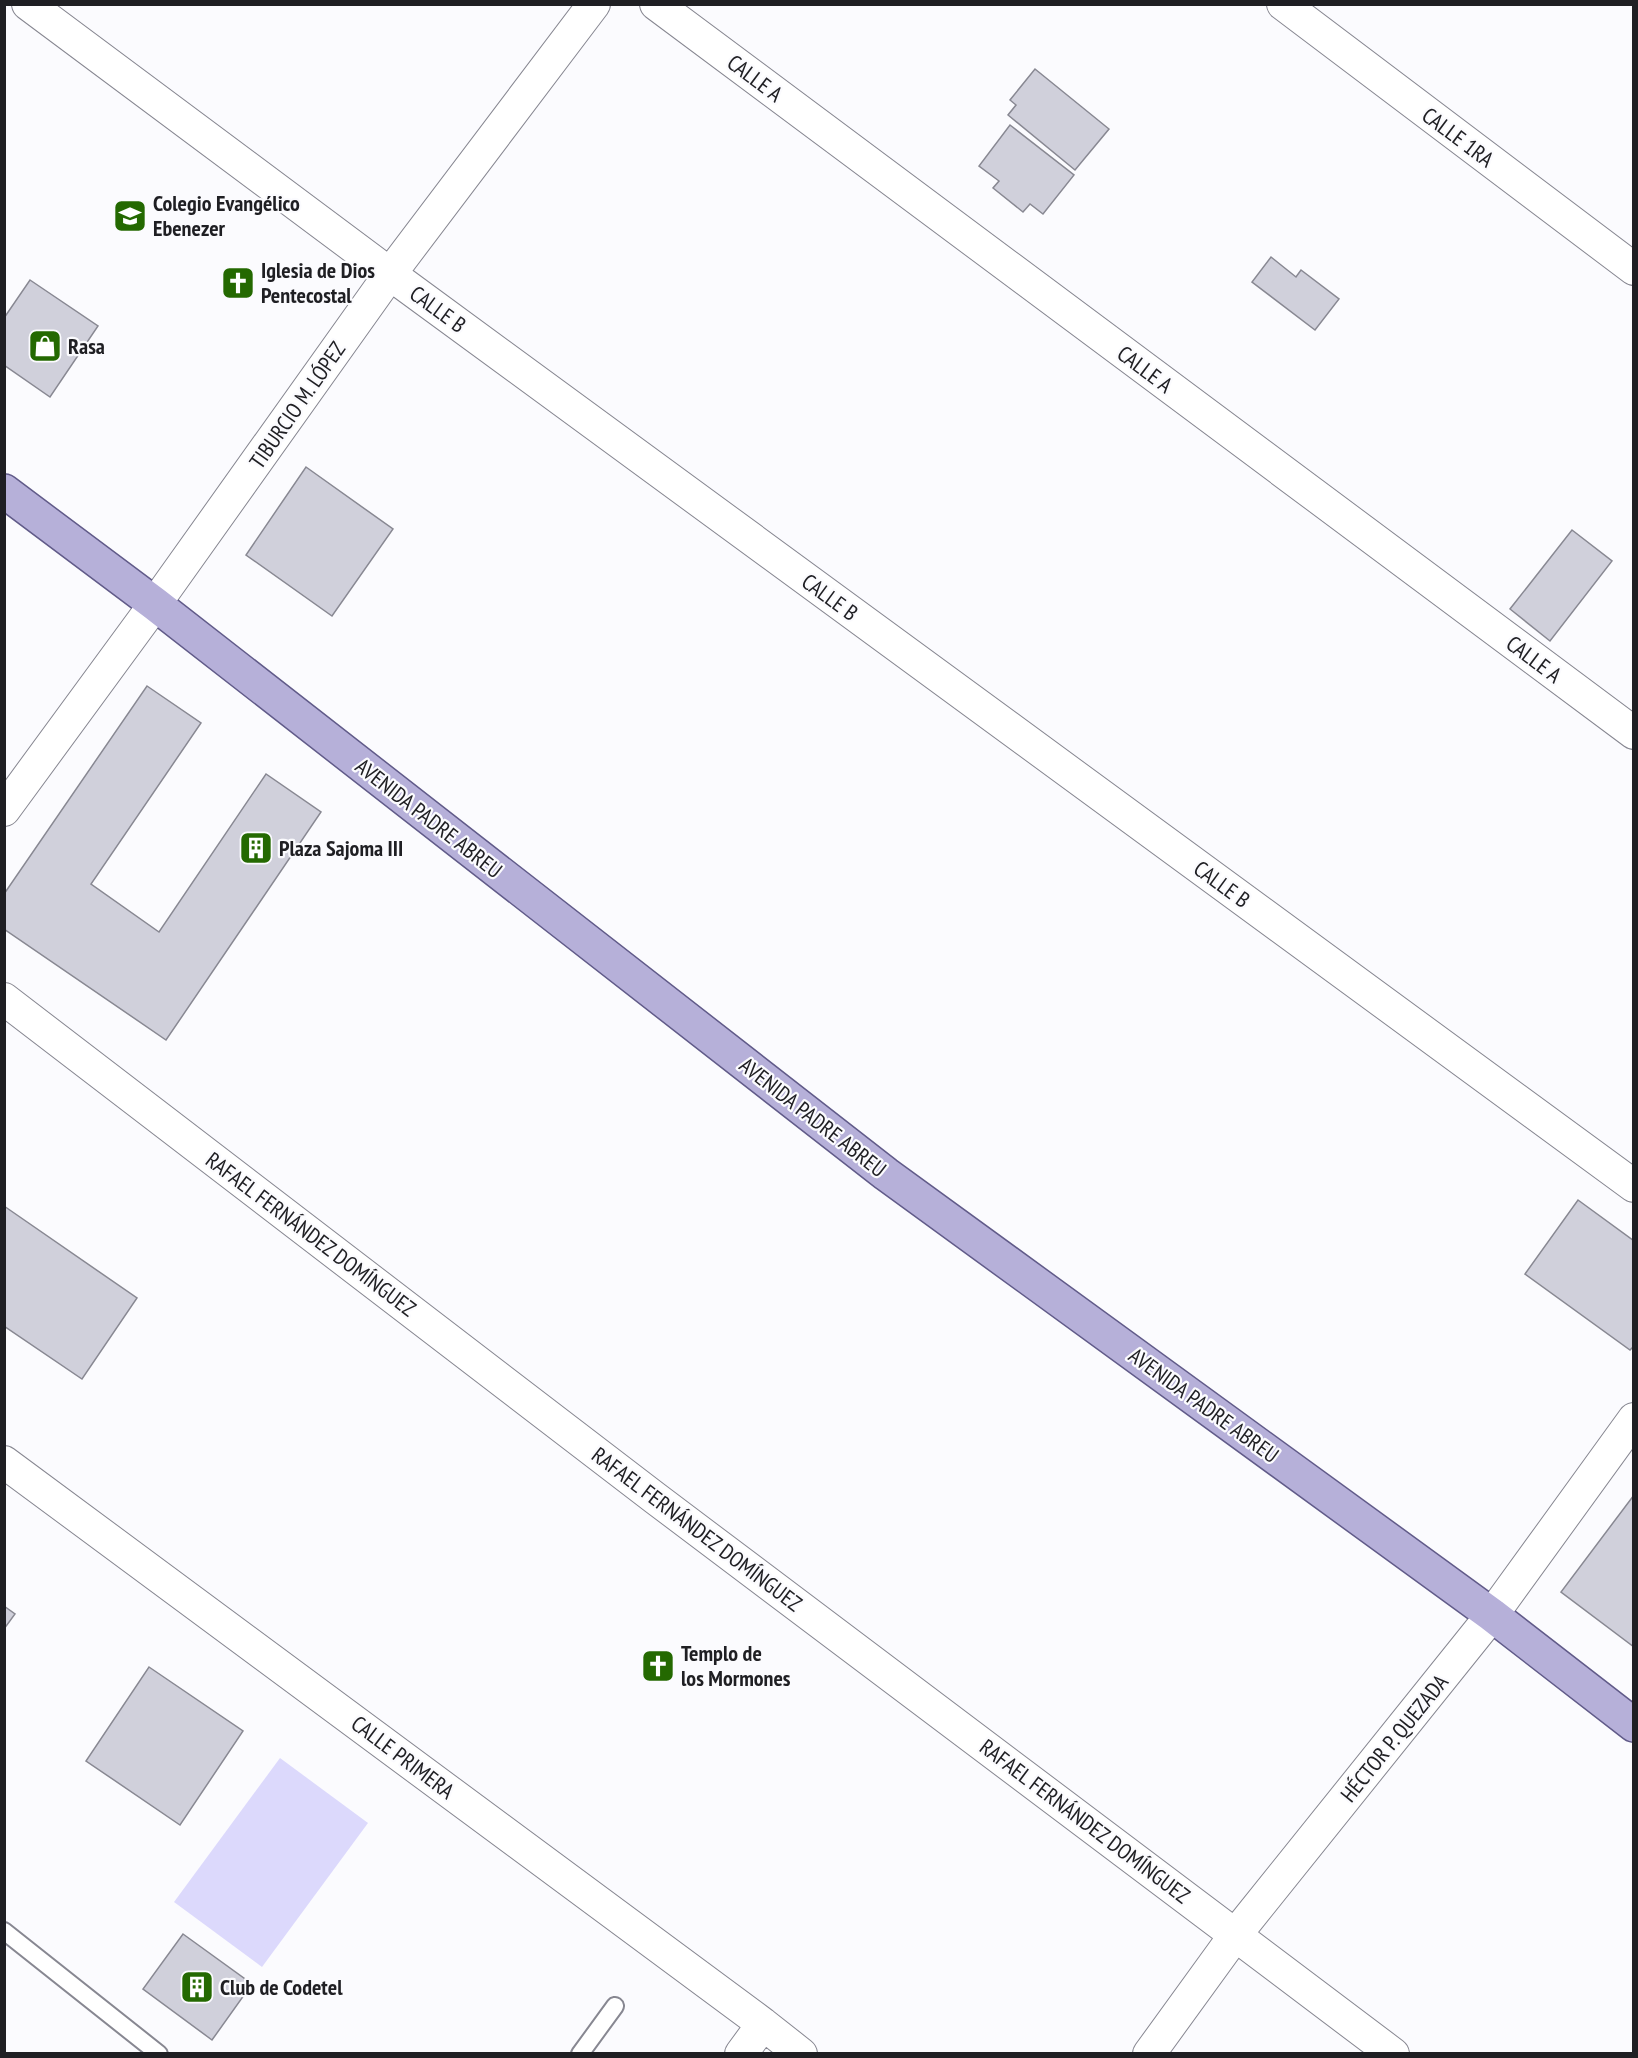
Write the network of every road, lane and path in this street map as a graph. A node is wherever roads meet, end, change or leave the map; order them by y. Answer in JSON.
{"nodes":[{"id":1,"x":28,"y":4,"type":"edge"},
{"id":2,"x":594,"y":4,"type":"edge"},
{"id":3,"x":656,"y":4,"type":"edge"},
{"id":4,"x":1283,"y":4,"type":"edge"},
{"id":5,"x":1634,"y":269,"type":"edge"},
{"id":6,"x":390,"y":274,"type":"junction"},
{"id":7,"x":4,"y":491,"type":"edge"},
{"id":8,"x":155,"y":604,"type":"junction"},
{"id":9,"x":1634,"y":733,"type":"edge"},
{"id":10,"x":4,"y":810,"type":"edge"},
{"id":11,"x":4,"y":999,"type":"edge"},
{"id":12,"x":1634,"y":1186,"type":"edge"},
{"id":13,"x":1634,"y":1419,"type":"edge"},
{"id":14,"x":4,"y":1462,"type":"edge"},
{"id":15,"x":1492,"y":1615,"type":"junction"},
{"id":16,"x":1634,"y":1725,"type":"edge"},
{"id":17,"x":4,"y":1931,"type":"edge"},
{"id":18,"x":1236,"y":1934,"type":"junction"},
{"id":19,"x":615,"y":2006,"type":"dead end"},
{"id":20,"x":763,"y":2024,"type":"junction"},
{"id":21,"x":159,"y":2054,"type":"edge"},
{"id":22,"x":580,"y":2054,"type":"edge"},
{"id":23,"x":741,"y":2054,"type":"edge"},
{"id":24,"x":801,"y":2054,"type":"edge"},
{"id":25,"x":1149,"y":2054,"type":"edge"},
{"id":26,"x":1393,"y":2054,"type":"edge"}],
"edges":[{"from":1,"to":6,"type":"street","name":"CALLE B"},
{"from":2,"to":6,"type":"street","name":"TIBURCIO M. LÓPEZ"},
{"from":3,"to":9,"type":"street","name":"CALLE A"},
{"from":4,"to":5,"type":"street","name":"CALLE 1RA"},
{"from":6,"to":8,"type":"street","name":"TIBURCIO M. LÓPEZ"},
{"from":6,"to":12,"type":"street","name":"CALLE B"},
{"from":7,"to":8,"type":"main road","name":"AVENIDA PADRE ABREU"},
{"from":8,"to":10,"type":"street","name":"TIBURCIO M. LÓPEZ"},
{"from":8,"to":15,"type":"main road","name":"AVENIDA PADRE ABREU"},
{"from":11,"to":18,"type":"street","name":"RAFAEL FERNÁNDEZ DOMÍNGUEZ"},
{"from":13,"to":15,"type":"street","name":"HÉCTOR P. QUEZADA"},
{"from":14,"to":20,"type":"street","name":"CALLE PRIMERA"},
{"from":15,"to":16,"type":"main road","name":"AVENIDA PADRE ABREU"},
{"from":15,"to":18,"type":"street","name":"HÉCTOR P. QUEZADA"},
{"from":17,"to":21,"type":"lane"},
{"from":18,"to":25,"type":"street","name":"HÉCTOR P. QUEZADA"},
{"from":18,"to":26,"type":"street","name":"RAFAEL FERNÁNDEZ DOMÍNGUEZ"},
{"from":19,"to":22,"type":"lane"},
{"from":20,"to":23,"type":"street"},
{"from":20,"to":24,"type":"street","name":"CALLE PRIMERA"}]}
